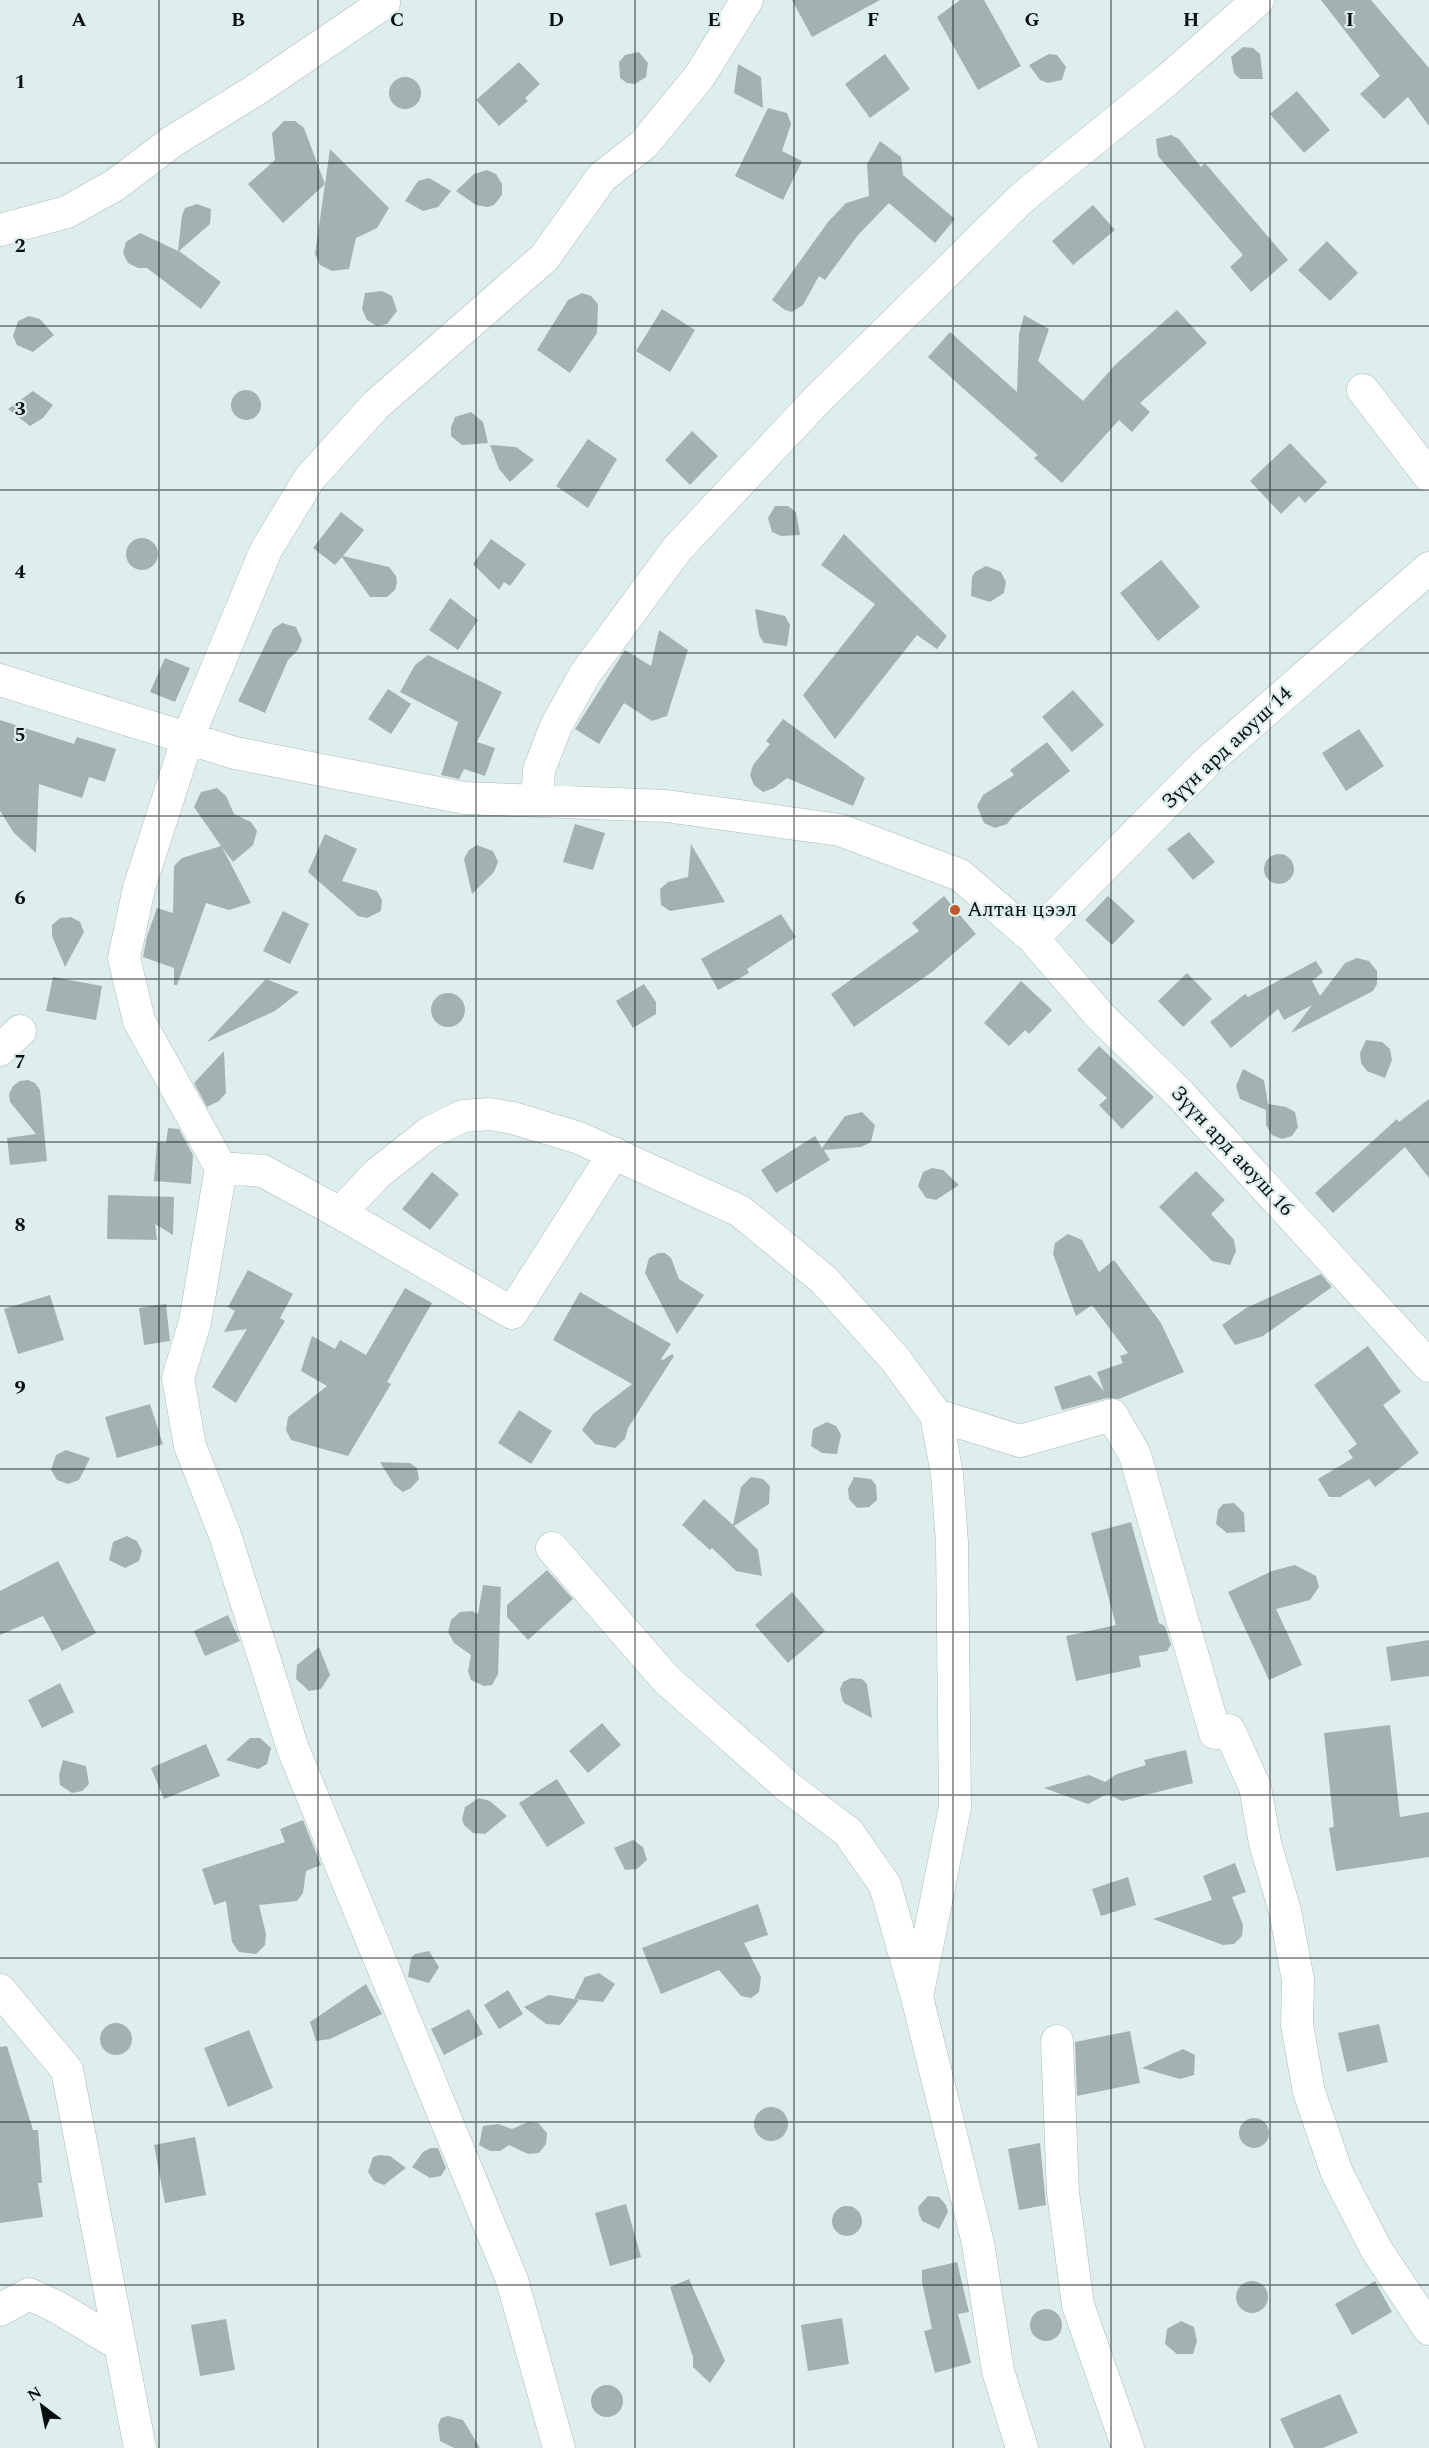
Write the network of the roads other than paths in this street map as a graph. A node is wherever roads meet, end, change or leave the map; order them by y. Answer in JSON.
{"nodes":[{"id":1,"x":383,"y":0,"type":"edge"},
{"id":2,"x":747,"y":0,"type":"edge"},
{"id":3,"x":1258,"y":0,"type":"edge"},
{"id":4,"x":0,"y":230,"type":"edge"},
{"id":5,"x":1363,"y":390,"type":"dead end"},
{"id":6,"x":1429,"y":476,"type":"edge"},
{"id":7,"x":1429,"y":568,"type":"edge"},
{"id":8,"x":0,"y":680,"type":"edge"},
{"id":9,"x":187,"y":740,"type":"junction"},
{"id":10,"x":537,"y":800,"type":"junction"},
{"id":11,"x":1033,"y":938,"type":"junction"},
{"id":12,"x":614,"y":1154,"type":"junction"},
{"id":13,"x":221,"y":1168,"type":"junction"},
{"id":14,"x":340,"y":1213,"type":"junction"},
{"id":15,"x":1429,"y":1366,"type":"edge"},
{"id":16,"x":936,"y":1415,"type":"junction"},
{"id":17,"x":552,"y":1548,"type":"dead end"},
{"id":18,"x":0,"y":1990,"type":"edge"},
{"id":19,"x":917,"y":1997,"type":"junction"},
{"id":20,"x":1057,"y":2041,"type":"dead end"},
{"id":21,"x":0,"y":2310,"type":"edge"},
{"id":22,"x":1429,"y":2329,"type":"edge"},
{"id":23,"x":120,"y":2345,"type":"junction"},
{"id":24,"x":140,"y":2448,"type":"edge"},
{"id":25,"x":559,"y":2448,"type":"edge"},
{"id":26,"x":1022,"y":2448,"type":"edge"},
{"id":27,"x":1128,"y":2448,"type":"edge"}],
"edges":[{"from":1,"to":4,"type":"street"},
{"from":2,"to":9,"type":"street"},
{"from":3,"to":10,"type":"street"},
{"from":5,"to":6,"type":"street"},
{"from":7,"to":11,"type":"street","name":"Зүүн ард аюуш 14"},
{"from":8,"to":9,"type":"street","name":"Зүүн ард аюуш 16"},
{"from":9,"to":10,"type":"street","name":"Зүүн ард аюуш 16"},
{"from":9,"to":13,"type":"street"},
{"from":10,"to":11,"type":"street","name":"Зүүн ард аюуш 16"},
{"from":11,"to":15,"type":"street","name":"Зүүн ард аюуш 16"},
{"from":12,"to":14,"type":"street"},
{"from":12,"to":14,"type":"street"},
{"from":12,"to":16,"type":"street"},
{"from":13,"to":14,"type":"street"},
{"from":13,"to":25,"type":"street"},
{"from":16,"to":19,"type":"street"},
{"from":16,"to":22,"type":"street"},
{"from":17,"to":19,"type":"street"},
{"from":18,"to":23,"type":"street"},
{"from":19,"to":26,"type":"street"},
{"from":20,"to":27,"type":"street"},
{"from":21,"to":23,"type":"street"},
{"from":23,"to":24,"type":"street"}]}
